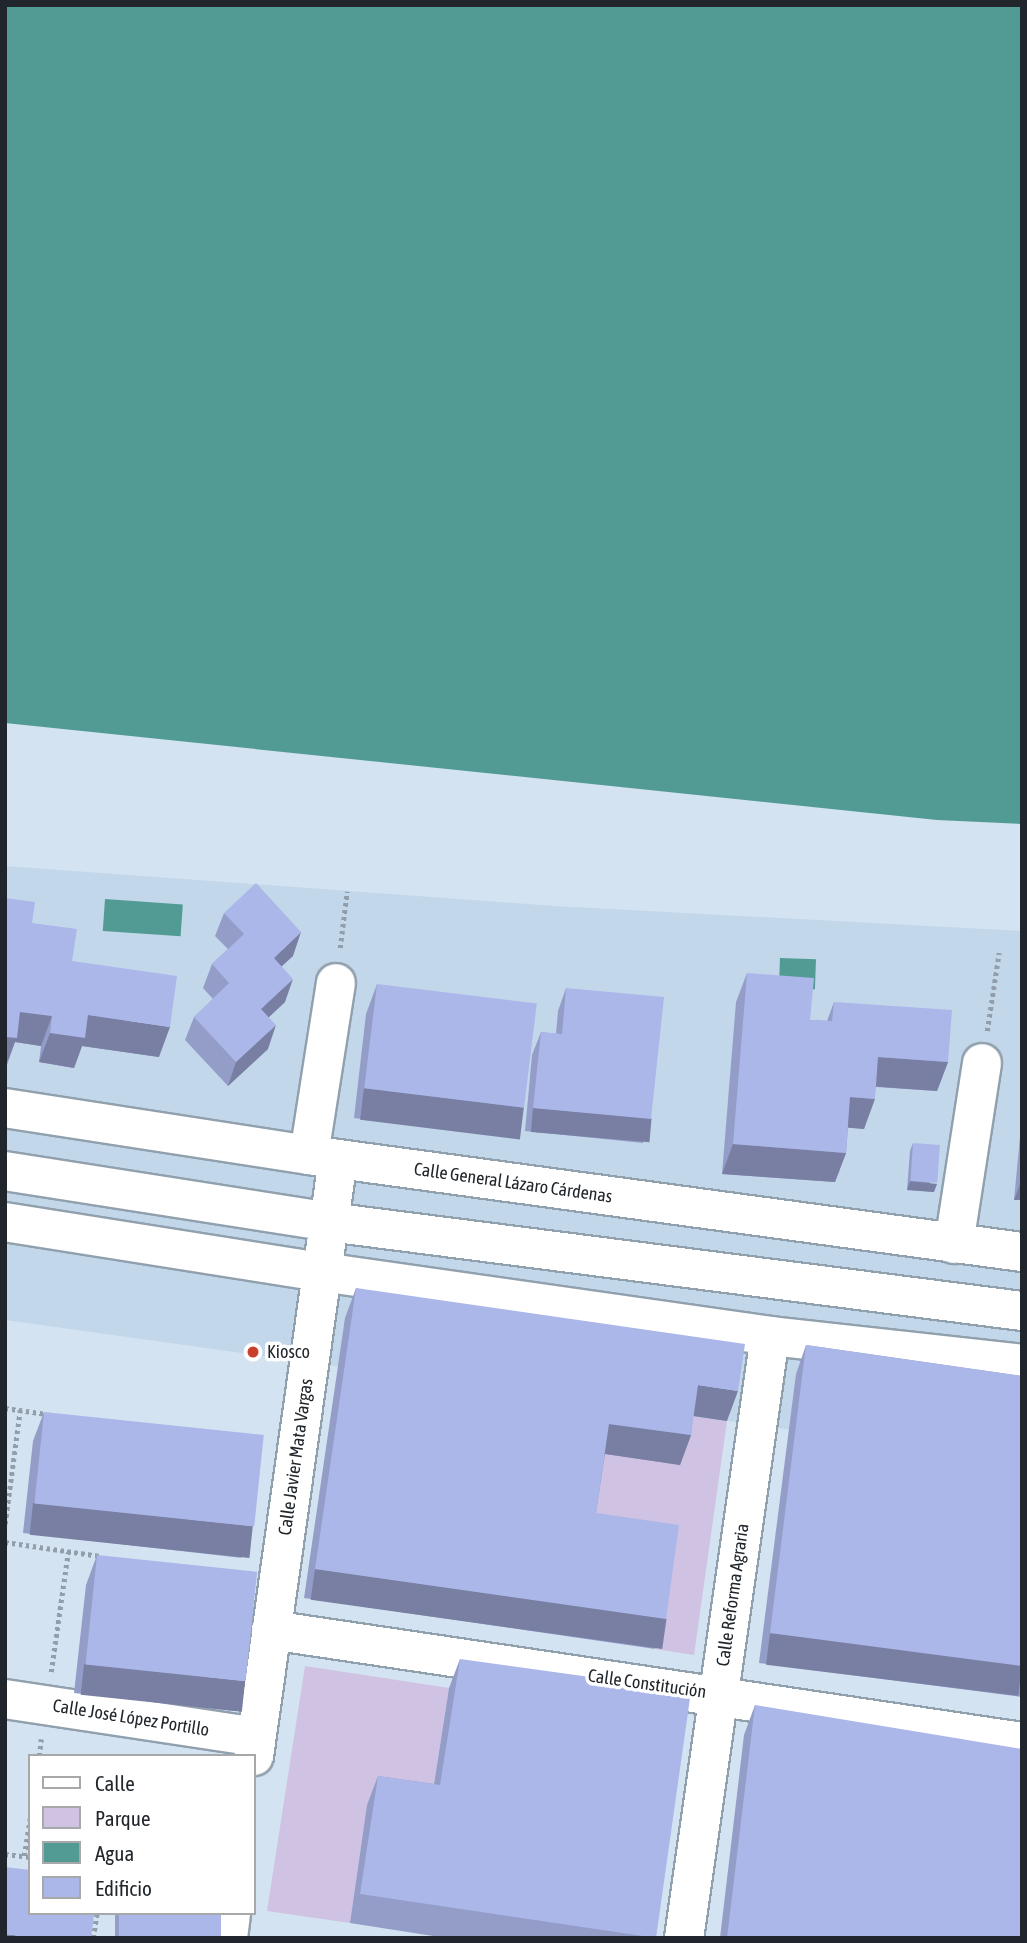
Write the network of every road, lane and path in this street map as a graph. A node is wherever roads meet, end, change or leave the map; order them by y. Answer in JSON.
{"nodes":[{"id":1,"x":347,"y":891,"type":"dead end"},
{"id":2,"x":999,"y":953,"type":"dead end"},
{"id":3,"x":335,"y":983,"type":"joint"},
{"id":4,"x":982,"y":1063,"type":"joint"},
{"id":5,"x":5,"y":1088,"type":"edge"},
{"id":6,"x":5,"y":1108,"type":"edge"},
{"id":7,"x":320,"y":1149,"type":"junction"},
{"id":8,"x":5,"y":1171,"type":"edge"},
{"id":9,"x":5,"y":1222,"type":"edge"},
{"id":10,"x":329,"y":1222,"type":"junction"},
{"id":11,"x":1022,"y":1227,"type":"edge"},
{"id":12,"x":956,"y":1231,"type":"junction"},
{"id":13,"x":1022,"y":1252,"type":"edge"},
{"id":14,"x":322,"y":1272,"type":"junction"},
{"id":15,"x":1022,"y":1311,"type":"edge"},
{"id":16,"x":770,"y":1336,"type":"junction"},
{"id":17,"x":1022,"y":1364,"type":"edge"},
{"id":18,"x":5,"y":1408,"type":"edge"},
{"id":19,"x":20,"y":1410,"type":"junction"},
{"id":20,"x":61,"y":1416,"type":"edge"},
{"id":21,"x":5,"y":1524,"type":"edge"},
{"id":22,"x":5,"y":1542,"type":"edge"},
{"id":23,"x":68,"y":1552,"type":"junction"},
{"id":24,"x":108,"y":1558,"type":"edge"},
{"id":25,"x":271,"y":1630,"type":"junction"},
{"id":26,"x":719,"y":1695,"type":"junction"},
{"id":27,"x":5,"y":1699,"type":"edge"},
{"id":28,"x":46,"y":1705,"type":"junction"},
{"id":29,"x":1022,"y":1742,"type":"edge"},
{"id":30,"x":255,"y":1746,"type":"edge"},
{"id":31,"x":39,"y":1754,"type":"edge"},
{"id":32,"x":5,"y":1854,"type":"edge"},
{"id":33,"x":27,"y":1857,"type":"edge"},
{"id":34,"x":97,"y":1915,"type":"edge"},
{"id":35,"x":232,"y":1915,"type":"edge"},
{"id":36,"x":93,"y":1938,"type":"edge"},
{"id":37,"x":228,"y":1938,"type":"edge"},
{"id":38,"x":684,"y":1938,"type":"edge"}],
"edges":[{"from":1,"to":3,"type":"path"},
{"from":2,"to":4,"type":"path"},
{"from":3,"to":7,"type":"street","name":"Calle Javier Mata Vargas"},
{"from":4,"to":12,"type":"street"},
{"from":5,"to":7,"type":"street"},
{"from":6,"to":7,"type":"street","name":"Calle General Lázaro Cárdenas"},
{"from":7,"to":10,"type":"street","name":"Calle Javier Mata Vargas"},
{"from":7,"to":12,"type":"street","name":"Calle General Lázaro Cárdenas"},
{"from":8,"to":10,"type":"street"},
{"from":9,"to":14,"type":"street"},
{"from":10,"to":14,"type":"street","name":"Calle Javier Mata Vargas"},
{"from":10,"to":15,"type":"street"},
{"from":11,"to":12,"type":"street"},
{"from":12,"to":13,"type":"street","name":"Calle General Lázaro Cárdenas"},
{"from":14,"to":16,"type":"street"},
{"from":14,"to":25,"type":"street","name":"Calle Javier Mata Vargas"},
{"from":16,"to":17,"type":"street"},
{"from":16,"to":26,"type":"street","name":"Calle Reforma Agraria"},
{"from":18,"to":19,"type":"path"},
{"from":19,"to":20,"type":"path"},
{"from":19,"to":21,"type":"path"},
{"from":22,"to":23,"type":"path"},
{"from":23,"to":24,"type":"path"},
{"from":23,"to":28,"type":"path"},
{"from":25,"to":26,"type":"street","name":"Calle Constitución"},
{"from":25,"to":30,"type":"street","name":"Calle Javier Mata Vargas"},
{"from":26,"to":29,"type":"street","name":"Calle Constitución"},
{"from":26,"to":38,"type":"street","name":"Calle Reforma Agraria"},
{"from":27,"to":28,"type":"street","name":"Calle José López Portillo"},
{"from":28,"to":30,"type":"street","name":"Calle José López Portillo"},
{"from":28,"to":31,"type":"path"},
{"from":32,"to":33,"type":"path"},
{"from":34,"to":36,"type":"path"},
{"from":35,"to":37,"type":"street"}]}
